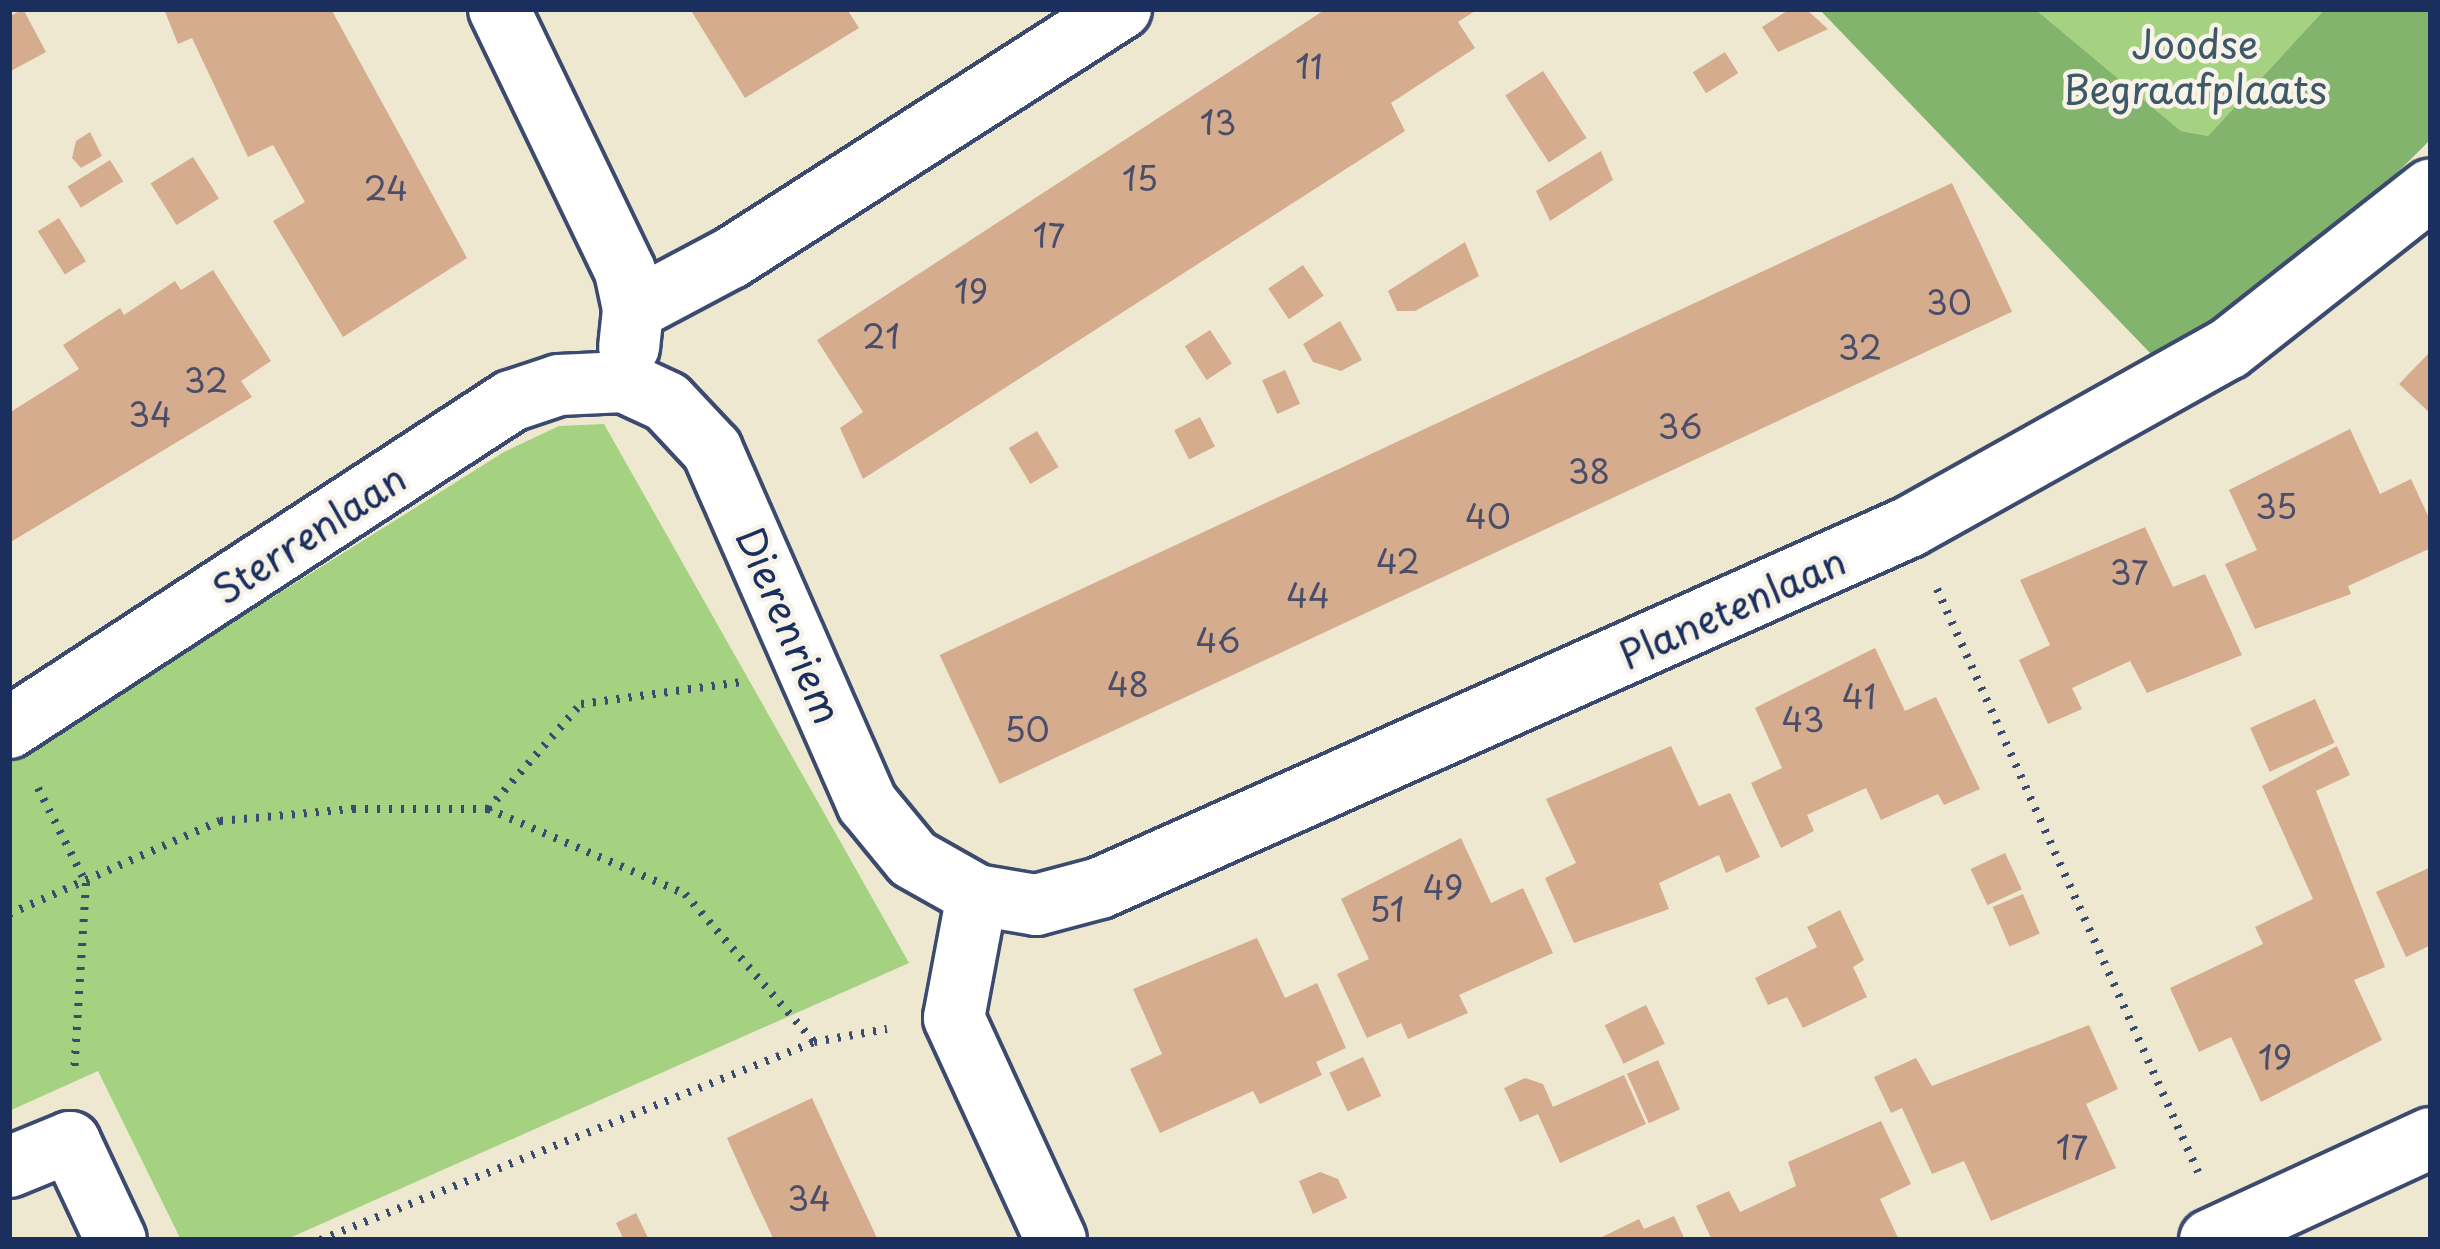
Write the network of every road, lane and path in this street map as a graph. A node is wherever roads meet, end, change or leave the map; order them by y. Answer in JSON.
{"nodes":[{"id":1,"x":499,"y":9,"type":"edge"},
{"id":2,"x":1121,"y":9,"type":"edge"},
{"id":3,"x":2431,"y":189,"type":"edge"},
{"id":4,"x":633,"y":310,"type":"junction"},
{"id":5,"x":624,"y":382,"type":"junction"},
{"id":6,"x":1910,"y":527,"type":"junction"},
{"id":7,"x":802,"y":656,"type":"junction"},
{"id":8,"x":12,"y":726,"type":"edge"},
{"id":9,"x":488,"y":809,"type":"junction"},
{"id":10,"x":86,"y":883,"type":"junction"},
{"id":11,"x":977,"y":895,"type":"junction"},
{"id":12,"x":9,"y":914,"type":"edge"},
{"id":13,"x":954,"y":1018,"type":"junction"},
{"id":14,"x":814,"y":1042,"type":"junction"},
{"id":15,"x":2431,"y":1138,"type":"edge"},
{"id":16,"x":70,"y":1142,"type":"junction"},
{"id":17,"x":9,"y":1167,"type":"edge"},
{"id":18,"x":2217,"y":1237,"type":"edge"},
{"id":19,"x":116,"y":1240,"type":"edge"},
{"id":20,"x":320,"y":1240,"type":"edge"},
{"id":21,"x":1056,"y":1240,"type":"edge"}],
"edges":[{"from":1,"to":4,"type":"street"},
{"from":2,"to":4,"type":"street"},
{"from":3,"to":6,"type":"street","name":"Planetenlaan"},
{"from":4,"to":5,"type":"street"},
{"from":5,"to":7,"type":"street","name":"Dierenriem"},
{"from":5,"to":8,"type":"street","name":"Sterrenlaan"},
{"from":6,"to":11,"type":"street","name":"Planetenlaan"},
{"from":6,"to":18,"type":"path"},
{"from":7,"to":9,"type":"path"},
{"from":7,"to":11,"type":"street","name":"Dierenriem"},
{"from":8,"to":10,"type":"path"},
{"from":9,"to":10,"type":"path"},
{"from":9,"to":14,"type":"path"},
{"from":10,"to":12,"type":"path"},
{"from":10,"to":16,"type":"path"},
{"from":11,"to":13,"type":"street"},
{"from":13,"to":14,"type":"path"},
{"from":13,"to":21,"type":"street"},
{"from":14,"to":20,"type":"path"},
{"from":15,"to":18,"type":"street"},
{"from":16,"to":17,"type":"street"},
{"from":16,"to":19,"type":"street"}]}
